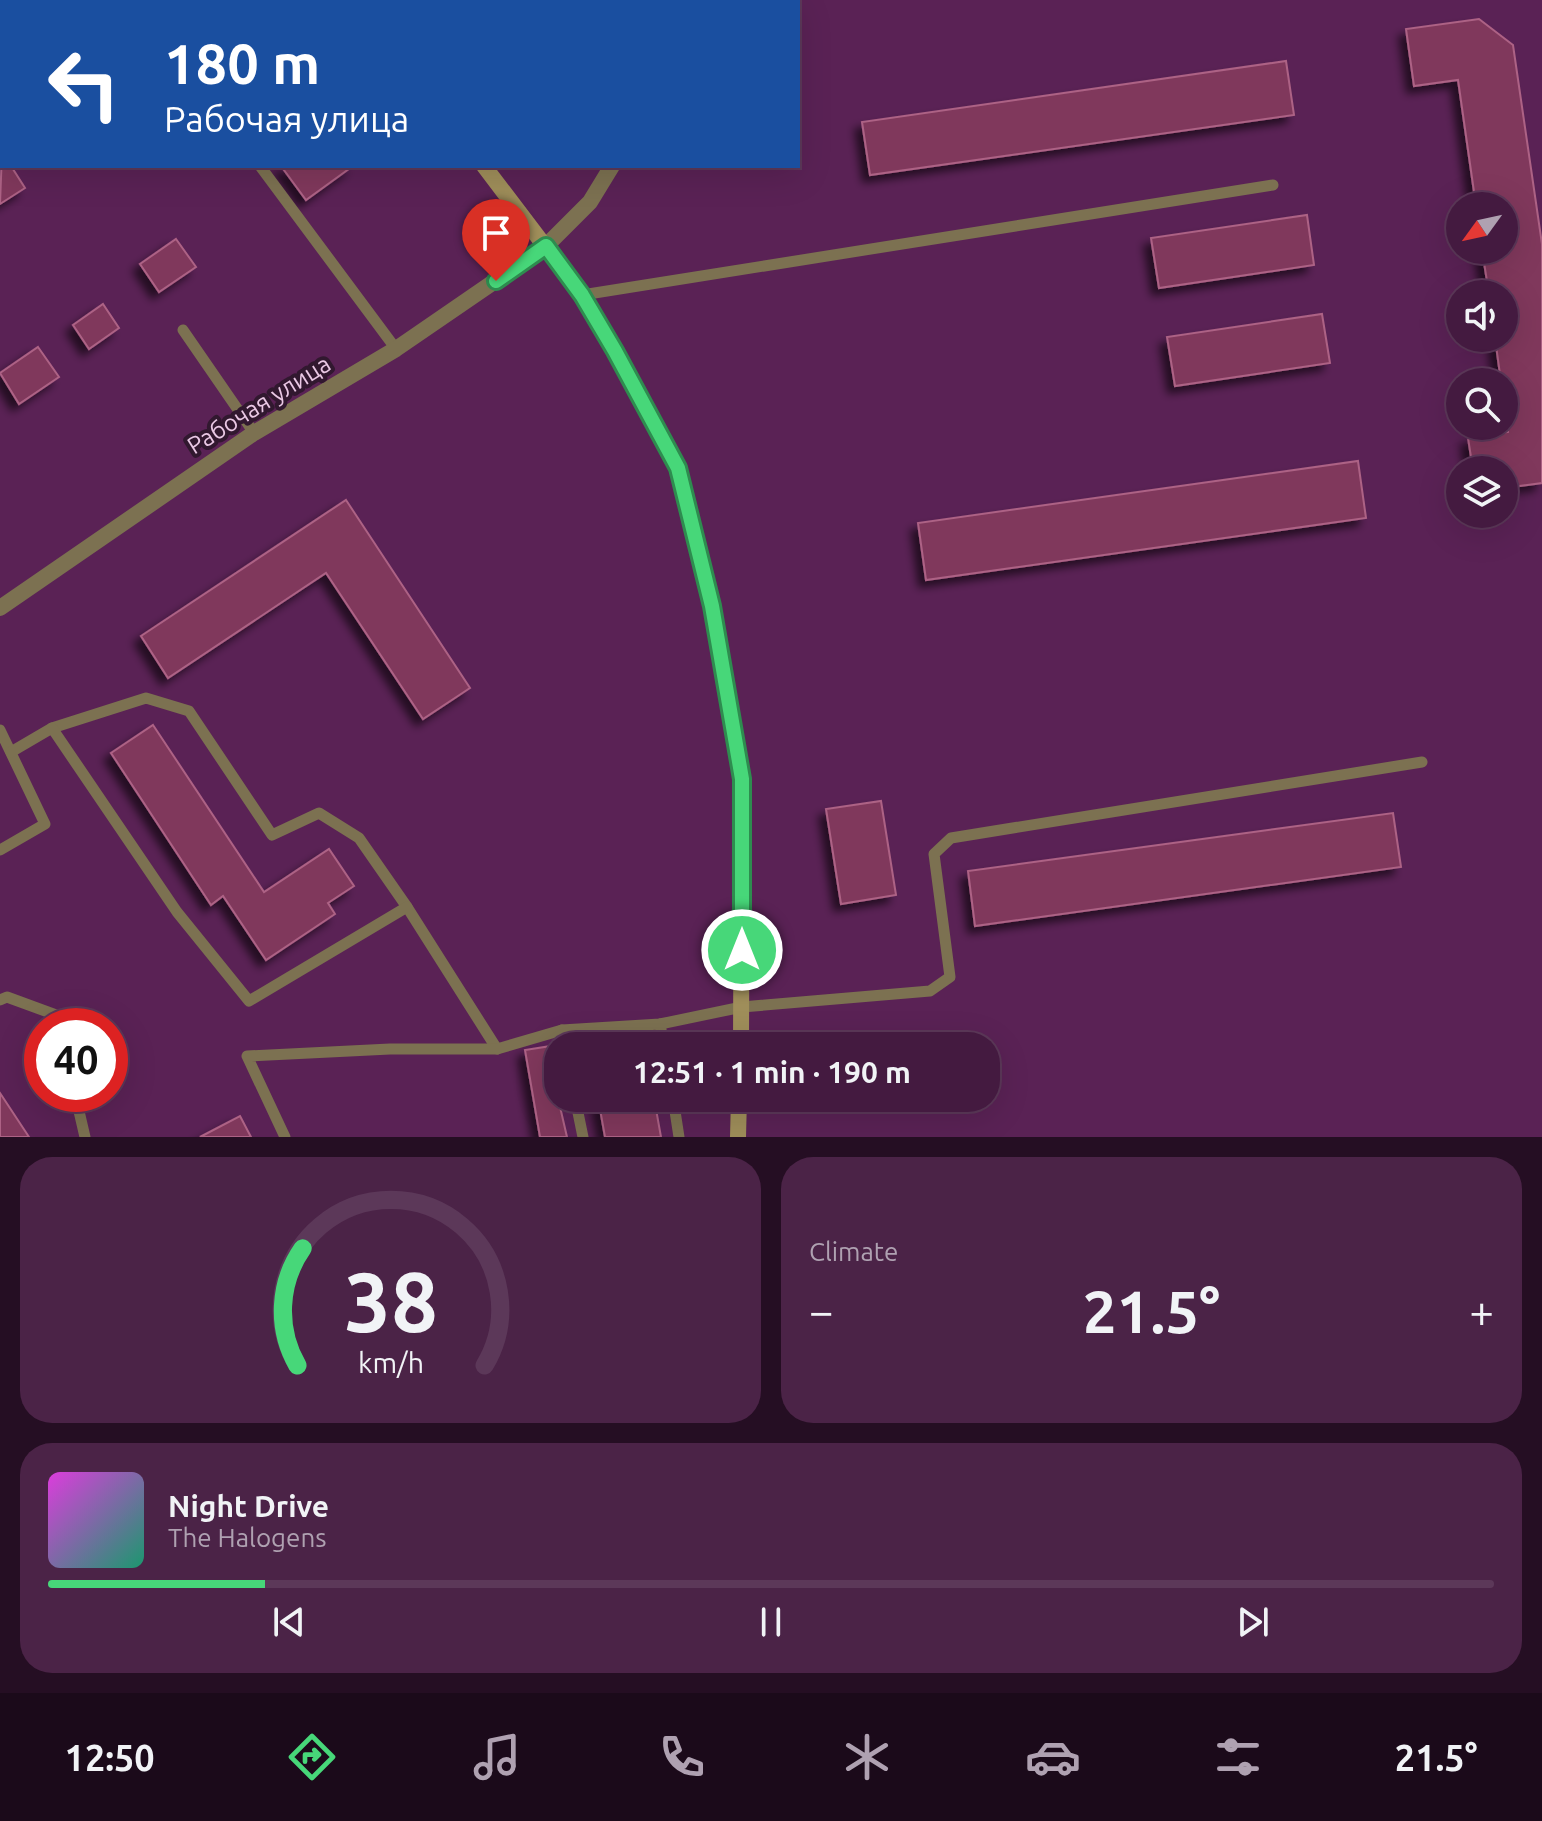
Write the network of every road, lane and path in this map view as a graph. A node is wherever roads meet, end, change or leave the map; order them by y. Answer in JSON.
{"nodes":[{"id":1,"x":261,"y":168,"type":"edge"},
{"id":2,"x":486,"y":168,"type":"edge"},
{"id":3,"x":611,"y":168,"type":"edge"},
{"id":4,"x":1273,"y":185,"type":"dead end"},
{"id":5,"x":546,"y":246,"type":"junction"},
{"id":6,"x":582,"y":295,"type":"junction"},
{"id":7,"x":183,"y":330,"type":"dead end"},
{"id":8,"x":396,"y":349,"type":"junction"},
{"id":9,"x":254,"y":433,"type":"junction"},
{"id":10,"x":0,"y":608,"type":"edge"},
{"id":11,"x":52,"y":728,"type":"junction"},
{"id":12,"x":0,"y":730,"type":"edge"},
{"id":13,"x":11,"y":752,"type":"junction"},
{"id":14,"x":1422,"y":762,"type":"dead end"},
{"id":15,"x":0,"y":850,"type":"edge"},
{"id":16,"x":407,"y":907,"type":"junction"},
{"id":17,"x":0,"y":1000,"type":"edge"},
{"id":18,"x":742,"y":1007,"type":"junction"},
{"id":19,"x":37,"y":1008,"type":"edge"},
{"id":20,"x":660,"y":1024,"type":"junction"},
{"id":21,"x":562,"y":1030,"type":"joint"},
{"id":22,"x":661,"y":1032,"type":"edge"},
{"id":23,"x":741,"y":1032,"type":"edge"},
{"id":24,"x":497,"y":1049,"type":"junction"},
{"id":25,"x":79,"y":1112,"type":"edge"},
{"id":26,"x":578,"y":1112,"type":"edge"},
{"id":27,"x":675,"y":1112,"type":"edge"},
{"id":28,"x":739,"y":1112,"type":"edge"},
{"id":29,"x":85,"y":1137,"type":"edge"},
{"id":30,"x":285,"y":1137,"type":"edge"},
{"id":31,"x":583,"y":1137,"type":"edge"},
{"id":32,"x":679,"y":1137,"type":"edge"},
{"id":33,"x":738,"y":1137,"type":"edge"}],
"edges":[{"from":1,"to":8,"type":"lane"},
{"from":2,"to":5,"type":"street"},
{"from":3,"to":5,"type":"street","name":"Рабочая улица"},
{"from":4,"to":6,"type":"lane"},
{"from":5,"to":6,"type":"street"},
{"from":5,"to":8,"type":"street","name":"Рабочая улица"},
{"from":6,"to":18,"type":"street"},
{"from":7,"to":9,"type":"lane"},
{"from":8,"to":9,"type":"street","name":"Рабочая улица"},
{"from":9,"to":10,"type":"street","name":"Рабочая улица"},
{"from":11,"to":13,"type":"lane"},
{"from":11,"to":16,"type":"lane"},
{"from":11,"to":16,"type":"lane"},
{"from":12,"to":13,"type":"lane"},
{"from":13,"to":15,"type":"lane"},
{"from":14,"to":18,"type":"lane"},
{"from":16,"to":24,"type":"lane"},
{"from":17,"to":19,"type":"lane"},
{"from":18,"to":20,"type":"lane"},
{"from":18,"to":23,"type":"street"},
{"from":20,"to":21,"type":"lane"},
{"from":20,"to":22,"type":"lane"},
{"from":21,"to":24,"type":"lane"},
{"from":24,"to":30,"type":"lane"},
{"from":25,"to":29,"type":"lane"},
{"from":26,"to":31,"type":"lane"},
{"from":27,"to":32,"type":"lane"},
{"from":28,"to":33,"type":"street"}]}
